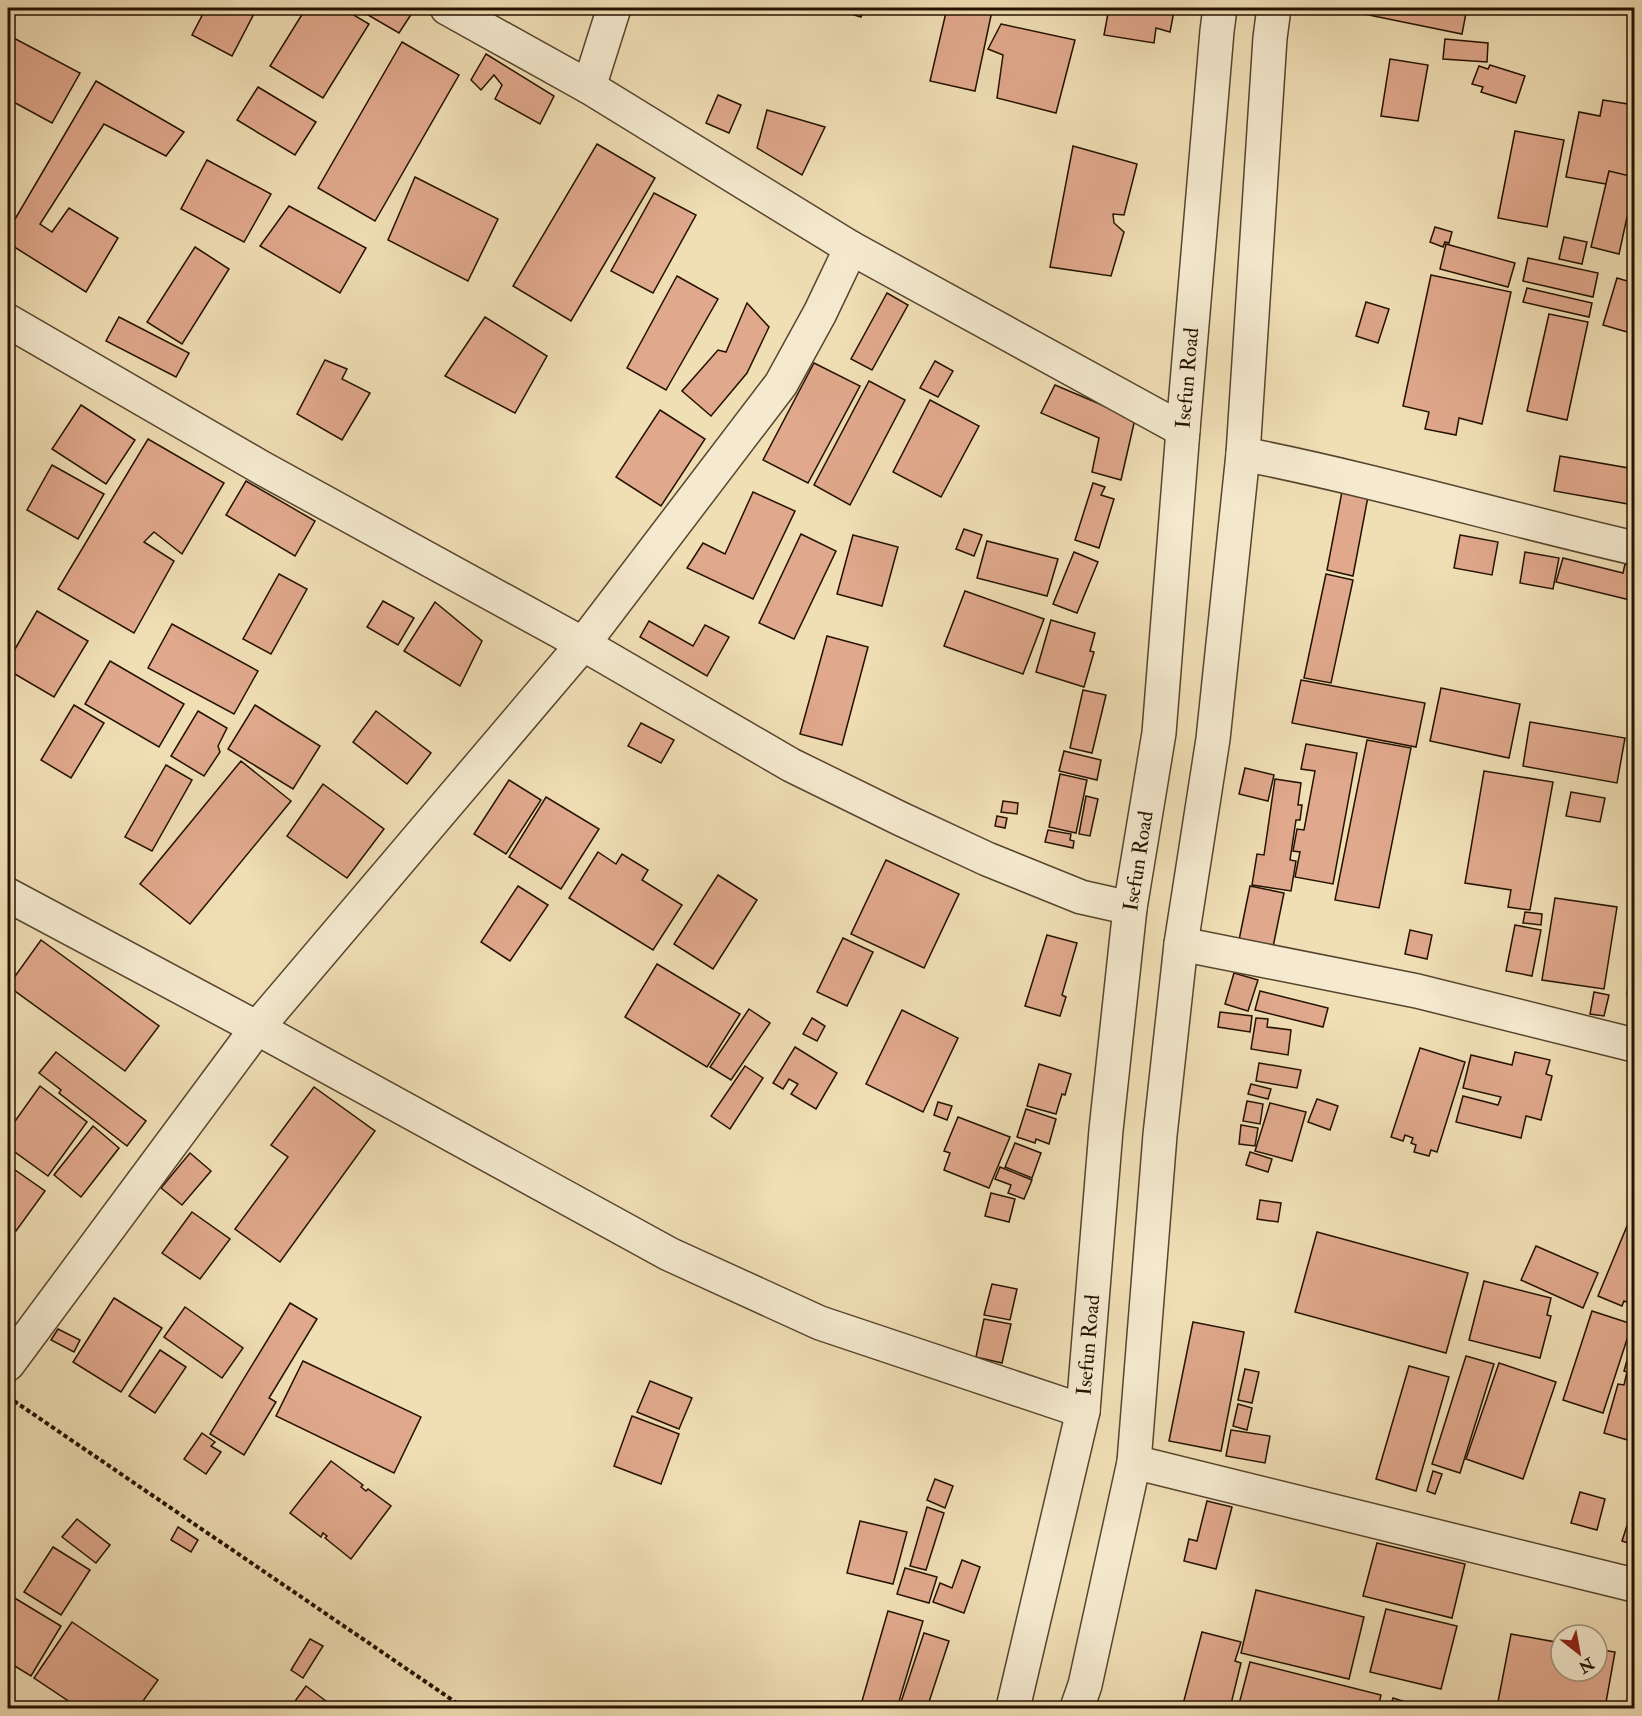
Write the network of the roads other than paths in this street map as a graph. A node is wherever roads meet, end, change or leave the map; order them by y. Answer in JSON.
{"nodes":[{"id":1,"x":447,"y":8,"type":"edge"},
{"id":2,"x":614,"y":8,"type":"edge"},
{"id":3,"x":1220,"y":8,"type":"edge"},
{"id":4,"x":1274,"y":8,"type":"edge"},
{"id":5,"x":589,"y":87,"type":"junction"},
{"id":6,"x":851,"y":248,"type":"junction"},
{"id":7,"x":8,"y":321,"type":"edge"},
{"id":8,"x":1183,"y":430,"type":"junction"},
{"id":9,"x":1243,"y":454,"type":"junction"},
{"id":10,"x":1635,"y":548,"type":"edge"},
{"id":11,"x":583,"y":644,"type":"junction"},
{"id":12,"x":8,"y":895,"type":"edge"},
{"id":13,"x":1130,"y":908,"type":"junction"},
{"id":14,"x":1181,"y":944,"type":"junction"},
{"id":15,"x":257,"y":1028,"type":"junction"},
{"id":16,"x":1635,"y":1045,"type":"edge"},
{"id":17,"x":8,"y":1364,"type":"edge"},
{"id":18,"x":1083,"y":1411,"type":"junction"},
{"id":19,"x":1134,"y":1462,"type":"junction"},
{"id":20,"x":1635,"y":1585,"type":"edge"},
{"id":21,"x":1013,"y":1708,"type":"edge"},
{"id":22,"x":1077,"y":1708,"type":"edge"}],
"edges":[{"from":1,"to":5,"type":"street"},
{"from":2,"to":5,"type":"street"},
{"from":3,"to":8,"type":"street","name":"Isefun Road"},
{"from":4,"to":9,"type":"street"},
{"from":5,"to":6,"type":"street"},
{"from":6,"to":8,"type":"street"},
{"from":6,"to":11,"type":"street"},
{"from":7,"to":11,"type":"street"},
{"from":8,"to":13,"type":"street","name":"Isefun Road"},
{"from":9,"to":10,"type":"street"},
{"from":9,"to":14,"type":"street"},
{"from":11,"to":13,"type":"street"},
{"from":11,"to":15,"type":"street"},
{"from":12,"to":15,"type":"street"},
{"from":13,"to":18,"type":"street","name":"Isefun Road"},
{"from":14,"to":16,"type":"street"},
{"from":14,"to":19,"type":"street"},
{"from":15,"to":17,"type":"street"},
{"from":15,"to":18,"type":"street"},
{"from":18,"to":21,"type":"street","name":"Isefun Road"},
{"from":19,"to":20,"type":"street"},
{"from":19,"to":22,"type":"street"}]}
